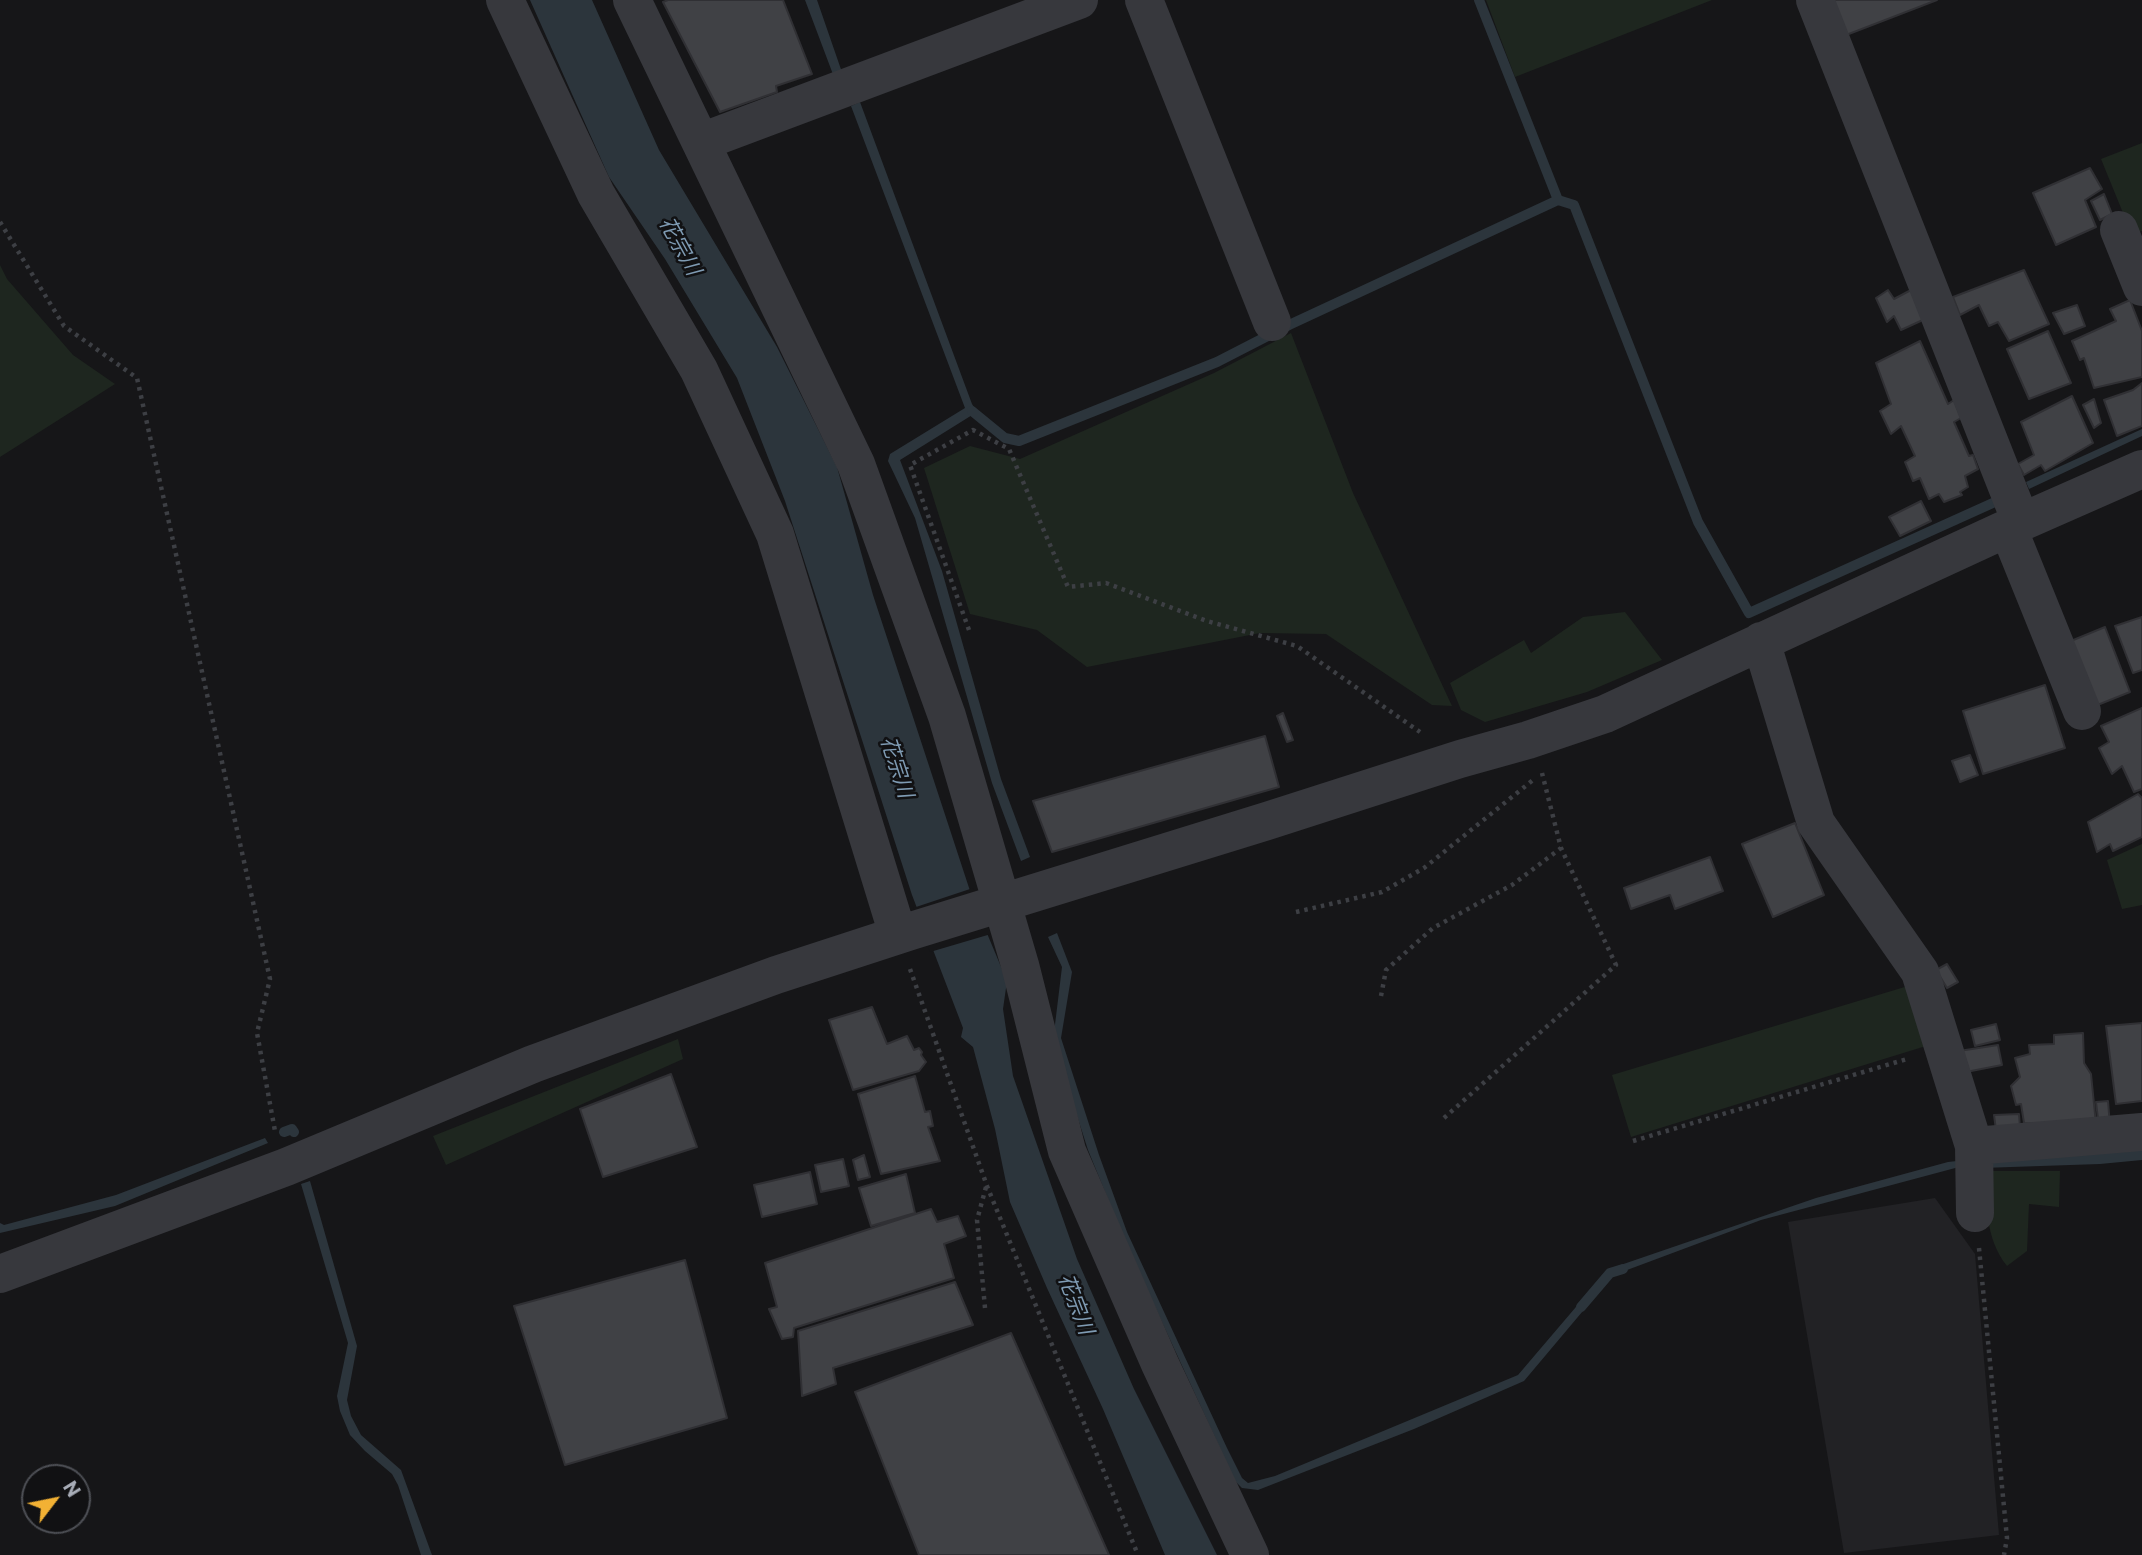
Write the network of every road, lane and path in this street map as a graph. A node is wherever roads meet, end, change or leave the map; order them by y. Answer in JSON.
{"nodes":[{"id":1,"x":505,"y":0,"type":"edge"},
{"id":2,"x":632,"y":0,"type":"edge"},
{"id":3,"x":1079,"y":0,"type":"edge"},
{"id":4,"x":1144,"y":0,"type":"edge"},
{"id":5,"x":1815,"y":0,"type":"edge"},
{"id":6,"x":701,"y":142,"type":"junction"},
{"id":7,"x":0,"y":222,"type":"edge"},
{"id":8,"x":2119,"y":230,"type":"dead end"},
{"id":9,"x":2142,"y":287,"type":"edge"},
{"id":10,"x":1272,"y":322,"type":"dead end"},
{"id":11,"x":2142,"y":469,"type":"edge"},
{"id":12,"x":2015,"y":525,"type":"junction"},
{"id":13,"x":969,"y":630,"type":"dead end"},
{"id":14,"x":1761,"y":641,"type":"junction"},
{"id":15,"x":2081,"y":711,"type":"dead end"},
{"id":16,"x":1421,"y":732,"type":"dead end"},
{"id":17,"x":1535,"y":756,"type":"junction"},
{"id":18,"x":1561,"y":848,"type":"junction"},
{"id":19,"x":997,"y":906,"type":"junction"},
{"id":20,"x":1296,"y":912,"type":"dead end"},
{"id":21,"x":905,"y":933,"type":"junction"},
{"id":22,"x":1381,"y":996,"type":"dead end"},
{"id":23,"x":1944,"y":1048,"type":"junction"},
{"id":24,"x":1444,"y":1118,"type":"dead end"},
{"id":25,"x":2142,"y":1132,"type":"edge"},
{"id":26,"x":1633,"y":1141,"type":"dead end"},
{"id":27,"x":1974,"y":1146,"type":"junction"},
{"id":28,"x":286,"y":1167,"type":"junction"},
{"id":29,"x":987,"y":1186,"type":"junction"},
{"id":30,"x":1975,"y":1213,"type":"joint"},
{"id":31,"x":0,"y":1274,"type":"edge"},
{"id":32,"x":985,"y":1308,"type":"dead end"},
{"id":33,"x":1138,"y":1555,"type":"edge"},
{"id":34,"x":1250,"y":1555,"type":"edge"},
{"id":35,"x":2004,"y":1555,"type":"edge"}],
"edges":[{"from":1,"to":21,"type":"street"},
{"from":2,"to":6,"type":"street"},
{"from":3,"to":6,"type":"street"},
{"from":4,"to":10,"type":"street"},
{"from":5,"to":12,"type":"street"},
{"from":6,"to":19,"type":"street"},
{"from":7,"to":28,"type":"path"},
{"from":8,"to":9,"type":"street"},
{"from":11,"to":12,"type":"street"},
{"from":12,"to":14,"type":"street"},
{"from":12,"to":15,"type":"street"},
{"from":13,"to":16,"type":"path"},
{"from":14,"to":17,"type":"street"},
{"from":14,"to":23,"type":"street"},
{"from":17,"to":18,"type":"path"},
{"from":17,"to":19,"type":"street"},
{"from":17,"to":20,"type":"path"},
{"from":18,"to":22,"type":"path"},
{"from":18,"to":24,"type":"path"},
{"from":19,"to":21,"type":"street"},
{"from":19,"to":34,"type":"street"},
{"from":21,"to":28,"type":"street"},
{"from":21,"to":29,"type":"path"},
{"from":23,"to":26,"type":"path"},
{"from":23,"to":27,"type":"street"},
{"from":25,"to":27,"type":"street"},
{"from":27,"to":30,"type":"street"},
{"from":28,"to":31,"type":"street"},
{"from":29,"to":32,"type":"path"},
{"from":29,"to":33,"type":"path"},
{"from":30,"to":35,"type":"path"}]}
